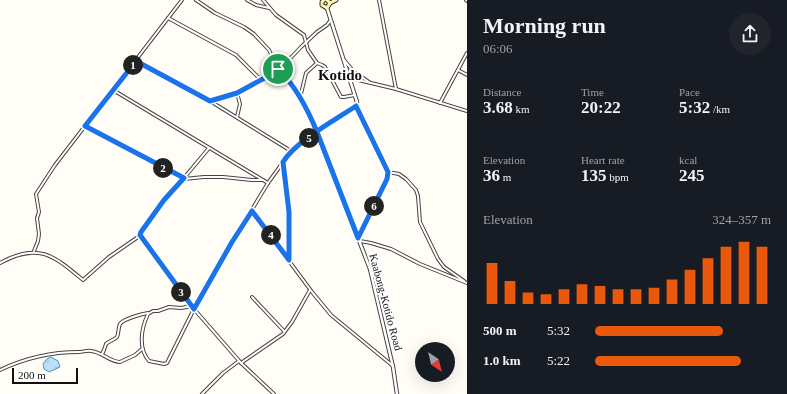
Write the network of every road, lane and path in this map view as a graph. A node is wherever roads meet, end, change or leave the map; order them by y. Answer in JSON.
{"nodes":[{"id":1,"x":182,"y":0,"type":"edge"},
{"id":2,"x":196,"y":0,"type":"edge"},
{"id":3,"x":247,"y":0,"type":"edge"},
{"id":4,"x":263,"y":0,"type":"edge"},
{"id":5,"x":318,"y":0,"type":"edge"},
{"id":6,"x":336,"y":0,"type":"edge"},
{"id":7,"x":379,"y":0,"type":"edge"},
{"id":8,"x":322,"y":1,"type":"edge"},
{"id":9,"x":328,"y":1,"type":"edge"},
{"id":10,"x":270,"y":8,"type":"junction"},
{"id":11,"x":327,"y":8,"type":"junction"},
{"id":12,"x":168,"y":18,"type":"junction"},
{"id":13,"x":330,"y":21,"type":"junction"},
{"id":14,"x":306,"y":43,"type":"junction"},
{"id":15,"x":467,"y":53,"type":"edge"},
{"id":16,"x":342,"y":57,"type":"junction"},
{"id":17,"x":136,"y":61,"type":"junction"},
{"id":18,"x":317,"y":64,"type":"junction"},
{"id":19,"x":278,"y":69,"type":"junction"},
{"id":20,"x":458,"y":70,"type":"junction"},
{"id":21,"x":467,"y":75,"type":"edge"},
{"id":22,"x":348,"y":78,"type":"junction"},
{"id":23,"x":262,"y":80,"type":"junction"},
{"id":24,"x":371,"y":83,"type":"junction"},
{"id":25,"x":396,"y":89,"type":"junction"},
{"id":26,"x":114,"y":90,"type":"junction"},
{"id":27,"x":237,"y":93,"type":"junction"},
{"id":28,"x":355,"y":95,"type":"junction"},
{"id":29,"x":300,"y":98,"type":"junction"},
{"id":30,"x":210,"y":101,"type":"junction"},
{"id":31,"x":440,"y":103,"type":"junction"},
{"id":32,"x":356,"y":106,"type":"junction"},
{"id":33,"x":467,"y":112,"type":"edge"},
{"id":34,"x":237,"y":118,"type":"junction"},
{"id":35,"x":85,"y":126,"type":"junction"},
{"id":36,"x":317,"y":132,"type":"junction"},
{"id":37,"x":209,"y":148,"type":"junction"},
{"id":38,"x":291,"y":151,"type":"junction"},
{"id":39,"x":283,"y":162,"type":"junction"},
{"id":40,"x":388,"y":172,"type":"junction"},
{"id":41,"x":184,"y":178,"type":"junction"},
{"id":42,"x":262,"y":180,"type":"junction"},
{"id":43,"x":268,"y":184,"type":"junction"},
{"id":44,"x":252,"y":211,"type":"junction"},
{"id":45,"x":140,"y":235,"type":"junction"},
{"id":46,"x":359,"y":240,"type":"junction"},
{"id":47,"x":34,"y":251,"type":"junction"},
{"id":48,"x":289,"y":260,"type":"junction"},
{"id":49,"x":0,"y":263,"type":"edge"},
{"id":50,"x":464,"y":281,"type":"junction"},
{"id":51,"x":467,"y":283,"type":"edge"},
{"id":52,"x":310,"y":290,"type":"junction"},
{"id":53,"x":252,"y":296,"type":"dead end"},
{"id":54,"x":192,"y":306,"type":"junction"},
{"id":55,"x":194,"y":309,"type":"junction"},
{"id":56,"x":149,"y":313,"type":"junction"},
{"id":57,"x":284,"y":331,"type":"junction"},
{"id":58,"x":142,"y":349,"type":"junction"},
{"id":59,"x":102,"y":354,"type":"junction"},
{"id":60,"x":240,"y":362,"type":"junction"},
{"id":61,"x":393,"y":367,"type":"junction"},
{"id":62,"x":0,"y":370,"type":"edge"},
{"id":63,"x":202,"y":394,"type":"edge"},
{"id":64,"x":274,"y":394,"type":"edge"},
{"id":65,"x":397,"y":394,"type":"edge"}],
"edges":[{"from":1,"to":12,"type":"street"},
{"from":2,"to":19,"type":"street"},
{"from":3,"to":10,"type":"street"},
{"from":4,"to":10,"type":"street"},
{"from":5,"to":8,"type":"main road"},
{"from":6,"to":9,"type":"main road"},
{"from":7,"to":25,"type":"street"},
{"from":8,"to":11,"type":"main road"},
{"from":9,"to":11,"type":"main road"},
{"from":10,"to":14,"type":"street"},
{"from":11,"to":13,"type":"street"},
{"from":12,"to":17,"type":"street"},
{"from":12,"to":23,"type":"street"},
{"from":13,"to":14,"type":"street"},
{"from":13,"to":16,"type":"street"},
{"from":14,"to":18,"type":"street"},
{"from":14,"to":19,"type":"street"},
{"from":15,"to":20,"type":"street"},
{"from":16,"to":22,"type":"street"},
{"from":16,"to":24,"type":"street"},
{"from":17,"to":26,"type":"street"},
{"from":17,"to":30,"type":"street"},
{"from":18,"to":28,"type":"street"},
{"from":18,"to":29,"type":"street"},
{"from":19,"to":23,"type":"street"},
{"from":19,"to":29,"type":"street"},
{"from":20,"to":21,"type":"street"},
{"from":20,"to":31,"type":"street"},
{"from":22,"to":24,"type":"street"},
{"from":22,"to":28,"type":"street"},
{"from":23,"to":27,"type":"street"},
{"from":24,"to":25,"type":"street"},
{"from":25,"to":31,"type":"street"},
{"from":26,"to":35,"type":"street"},
{"from":26,"to":37,"type":"street"},
{"from":27,"to":30,"type":"street"},
{"from":27,"to":34,"type":"street"},
{"from":28,"to":32,"type":"street"},
{"from":29,"to":36,"type":"street"},
{"from":30,"to":34,"type":"street"},
{"from":31,"to":33,"type":"street"},
{"from":32,"to":36,"type":"street"},
{"from":32,"to":40,"type":"street"},
{"from":34,"to":38,"type":"street"},
{"from":35,"to":41,"type":"street"},
{"from":35,"to":47,"type":"street"},
{"from":36,"to":38,"type":"street"},
{"from":36,"to":46,"type":"street","name":"Kaabong-Kotido Road"},
{"from":37,"to":41,"type":"street"},
{"from":37,"to":42,"type":"street"},
{"from":38,"to":39,"type":"street"},
{"from":39,"to":43,"type":"street"},
{"from":39,"to":48,"type":"street"},
{"from":40,"to":46,"type":"street"},
{"from":40,"to":50,"type":"street"},
{"from":41,"to":42,"type":"street"},
{"from":41,"to":45,"type":"street"},
{"from":42,"to":43,"type":"street"},
{"from":43,"to":44,"type":"street"},
{"from":44,"to":48,"type":"street"},
{"from":44,"to":55,"type":"street"},
{"from":45,"to":47,"type":"street"},
{"from":45,"to":54,"type":"street"},
{"from":46,"to":50,"type":"street"},
{"from":46,"to":61,"type":"street","name":"Kaabong-Kotido Road"},
{"from":47,"to":49,"type":"street"},
{"from":48,"to":52,"type":"street"},
{"from":50,"to":51,"type":"street"},
{"from":52,"to":57,"type":"street"},
{"from":52,"to":61,"type":"street"},
{"from":53,"to":57,"type":"street"},
{"from":54,"to":55,"type":"street"},
{"from":54,"to":56,"type":"street"},
{"from":55,"to":58,"type":"street"},
{"from":55,"to":60,"type":"street"},
{"from":56,"to":58,"type":"street"},
{"from":56,"to":59,"type":"street"},
{"from":57,"to":60,"type":"street"},
{"from":58,"to":59,"type":"street"},
{"from":59,"to":62,"type":"street"},
{"from":60,"to":63,"type":"street"},
{"from":60,"to":64,"type":"street"},
{"from":61,"to":65,"type":"street","name":"Kaabong-Kotido Road"}]}
